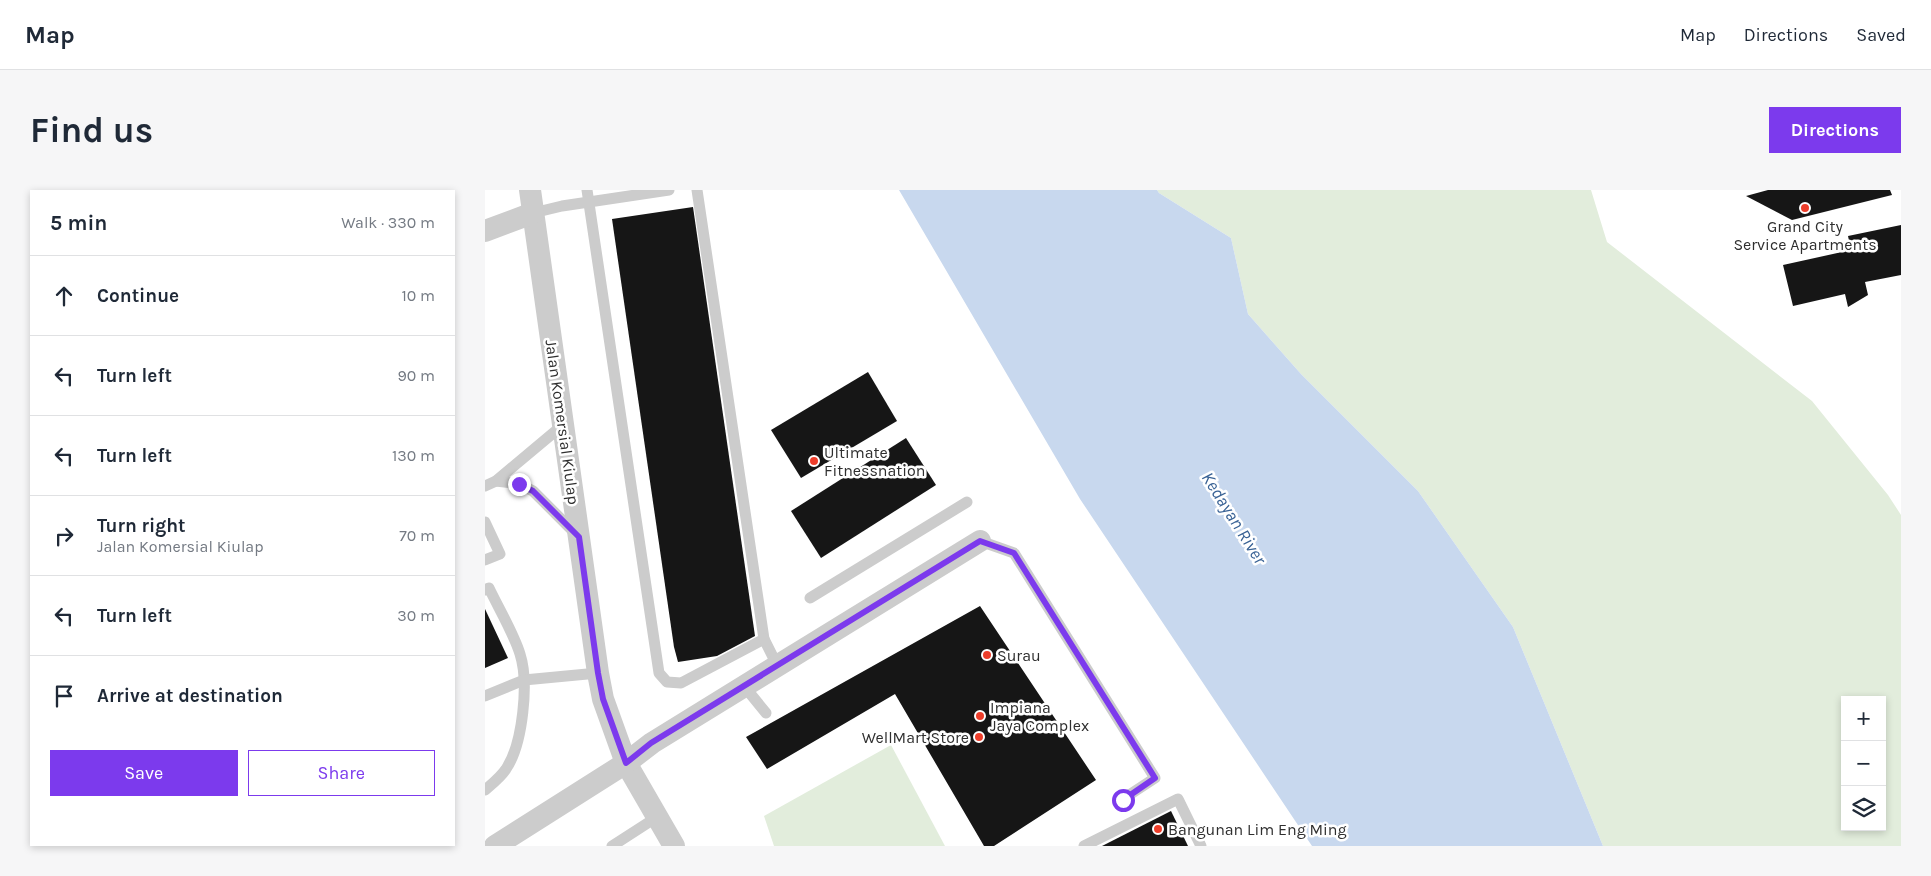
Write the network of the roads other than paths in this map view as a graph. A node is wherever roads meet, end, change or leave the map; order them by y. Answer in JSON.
{"nodes":[{"id":1,"x":530,"y":190,"type":"edge"},
{"id":2,"x":669,"y":190,"type":"edge"},
{"id":3,"x":697,"y":190,"type":"edge"},
{"id":4,"x":587,"y":196,"type":"edge"},
{"id":5,"x":533,"y":213,"type":"junction"},
{"id":6,"x":485,"y":231,"type":"edge"},
{"id":7,"x":564,"y":424,"type":"junction"},
{"id":8,"x":496,"y":482,"type":"junction"},
{"id":9,"x":485,"y":486,"type":"edge"},
{"id":10,"x":967,"y":502,"type":"dead end"},
{"id":11,"x":485,"y":522,"type":"edge"},
{"id":12,"x":579,"y":537,"type":"junction"},
{"id":13,"x":980,"y":541,"type":"joint"},
{"id":14,"x":485,"y":560,"type":"edge"},
{"id":15,"x":485,"y":590,"type":"edge"},
{"id":16,"x":811,"y":598,"type":"dead end"},
{"id":17,"x":764,"y":638,"type":"junction"},
{"id":18,"x":777,"y":665,"type":"junction"},
{"id":19,"x":598,"y":673,"type":"junction"},
{"id":20,"x":524,"y":680,"type":"junction"},
{"id":21,"x":745,"y":686,"type":"junction"},
{"id":22,"x":485,"y":696,"type":"edge"},
{"id":23,"x":766,"y":713,"type":"dead end"},
{"id":24,"x":626,"y":763,"type":"junction"},
{"id":25,"x":485,"y":790,"type":"edge"},
{"id":26,"x":1123,"y":800,"type":"dead end"},
{"id":27,"x":657,"y":817,"type":"junction"},
{"id":28,"x":495,"y":846,"type":"edge"},
{"id":29,"x":612,"y":846,"type":"edge"},
{"id":30,"x":674,"y":846,"type":"edge"},
{"id":31,"x":1084,"y":846,"type":"edge"},
{"id":32,"x":1201,"y":846,"type":"edge"}],
"edges":[{"from":1,"to":5,"type":"street","name":"Jalan Komersial Kiulap"},
{"from":2,"to":4,"type":"lane"},
{"from":3,"to":17,"type":"lane"},
{"from":4,"to":5,"type":"lane"},
{"from":4,"to":17,"type":"lane"},
{"from":5,"to":6,"type":"street"},
{"from":5,"to":7,"type":"street","name":"Jalan Komersial Kiulap"},
{"from":7,"to":8,"type":"lane"},
{"from":7,"to":12,"type":"street","name":"Jalan Komersial Kiulap"},
{"from":8,"to":9,"type":"lane"},
{"from":8,"to":12,"type":"lane"},
{"from":10,"to":16,"type":"lane"},
{"from":11,"to":14,"type":"lane"},
{"from":12,"to":19,"type":"street","name":"Jalan Komersial Kiulap"},
{"from":13,"to":18,"type":"street"},
{"from":13,"to":26,"type":"lane"},
{"from":15,"to":20,"type":"lane"},
{"from":17,"to":18,"type":"lane"},
{"from":18,"to":21,"type":"street"},
{"from":19,"to":20,"type":"lane"},
{"from":19,"to":24,"type":"street","name":"Jalan Komersial Kiulap"},
{"from":20,"to":22,"type":"lane"},
{"from":20,"to":25,"type":"lane"},
{"from":21,"to":23,"type":"lane"},
{"from":21,"to":24,"type":"street"},
{"from":24,"to":27,"type":"street","name":"Jalan Komersial Kiulap"},
{"from":24,"to":28,"type":"street"},
{"from":27,"to":29,"type":"lane"},
{"from":27,"to":30,"type":"street","name":"Jalan Komersial Kiulap"},
{"from":31,"to":32,"type":"lane"}]}
